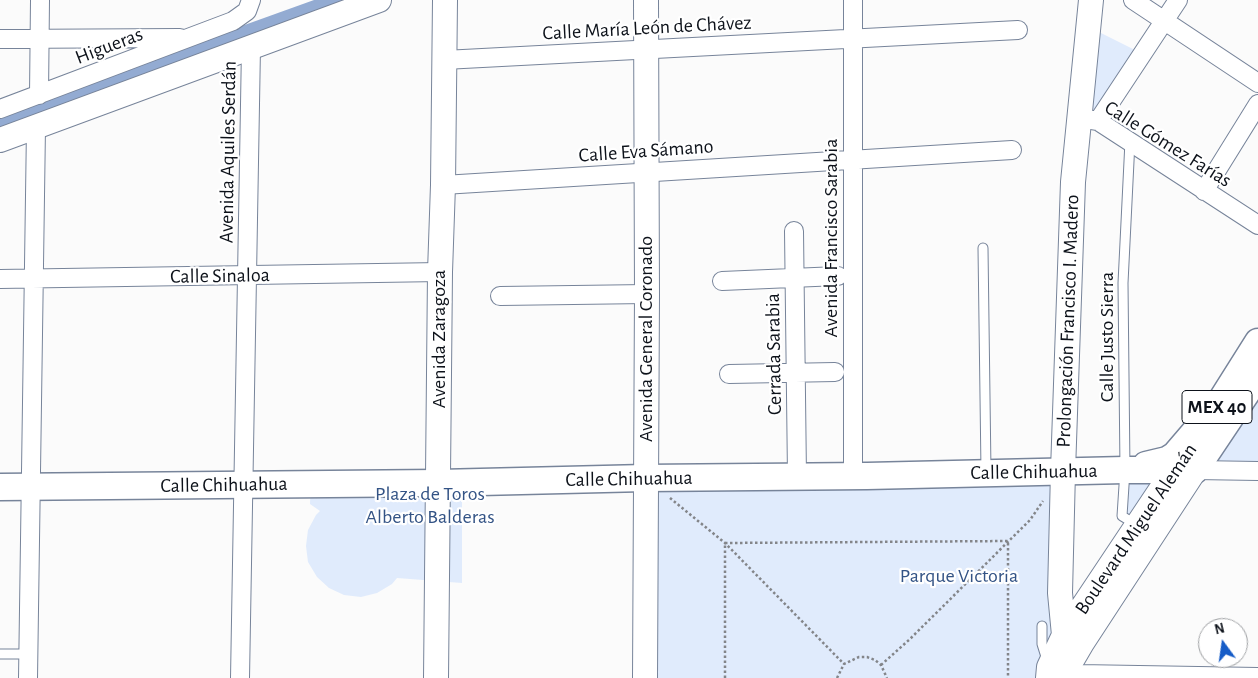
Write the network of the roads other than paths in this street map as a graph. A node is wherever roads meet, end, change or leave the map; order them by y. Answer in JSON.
{"nodes":[{"id":1,"x":40,"y":0,"type":"edge"},
{"id":2,"x":251,"y":0,"type":"edge"},
{"id":3,"x":379,"y":0,"type":"edge"},
{"id":4,"x":445,"y":0,"type":"edge"},
{"id":5,"x":646,"y":0,"type":"edge"},
{"id":6,"x":853,"y":0,"type":"edge"},
{"id":7,"x":1091,"y":0,"type":"edge"},
{"id":8,"x":1133,"y":0,"type":"edge"},
{"id":9,"x":1178,"y":0,"type":"edge"},
{"id":10,"x":1165,"y":20,"type":"junction"},
{"id":11,"x":1018,"y":30,"type":"dead end"},
{"id":12,"x":40,"y":38,"type":"junction"},
{"id":13,"x":190,"y":38,"type":"junction"},
{"id":14,"x":852,"y":38,"type":"junction"},
{"id":15,"x":0,"y":39,"type":"edge"},
{"id":16,"x":252,"y":47,"type":"junction"},
{"id":17,"x":646,"y":49,"type":"junction"},
{"id":18,"x":444,"y":60,"type":"junction"},
{"id":19,"x":1258,"y":83,"type":"edge"},
{"id":20,"x":39,"y":95,"type":"junction"},
{"id":21,"x":1258,"y":104,"type":"edge"},
{"id":22,"x":0,"y":109,"type":"edge"},
{"id":23,"x":1088,"y":119,"type":"junction"},
{"id":24,"x":36,"y":127,"type":"junction"},
{"id":25,"x":0,"y":140,"type":"edge"},
{"id":26,"x":1130,"y":141,"type":"junction"},
{"id":27,"x":1012,"y":150,"type":"dead end"},
{"id":28,"x":853,"y":159,"type":"junction"},
{"id":29,"x":646,"y":172,"type":"junction"},
{"id":30,"x":443,"y":185,"type":"junction"},
{"id":31,"x":1204,"y":191,"type":"junction"},
{"id":32,"x":1258,"y":225,"type":"edge"},
{"id":33,"x":794,"y":231,"type":"dead end"},
{"id":34,"x":983,"y":248,"type":"dead end"},
{"id":35,"x":440,"y":272,"type":"junction"},
{"id":36,"x":247,"y":275,"type":"junction"},
{"id":37,"x":838,"y":276,"type":"dead end"},
{"id":38,"x":34,"y":278,"type":"junction"},
{"id":39,"x":795,"y":278,"type":"junction"},
{"id":40,"x":0,"y":279,"type":"edge"},
{"id":41,"x":722,"y":281,"type":"dead end"},
{"id":42,"x":647,"y":294,"type":"junction"},
{"id":43,"x":500,"y":296,"type":"dead end"},
{"id":44,"x":1258,"y":342,"type":"edge"},
{"id":45,"x":835,"y":372,"type":"dead end"},
{"id":46,"x":796,"y":373,"type":"junction"},
{"id":47,"x":729,"y":374,"type":"dead end"},
{"id":48,"x":1258,"y":376,"type":"edge"},
{"id":49,"x":1211,"y":419,"type":"junction"},
{"id":50,"x":1130,"y":470,"type":"junction"},
{"id":51,"x":1184,"y":470,"type":"junction"},
{"id":52,"x":1258,"y":471,"type":"edge"},
{"id":53,"x":1063,"y":472,"type":"junction"},
{"id":54,"x":986,"y":474,"type":"junction"},
{"id":55,"x":797,"y":477,"type":"junction"},
{"id":56,"x":853,"y":477,"type":"junction"},
{"id":57,"x":646,"y":478,"type":"junction"},
{"id":58,"x":439,"y":483,"type":"junction"},
{"id":59,"x":243,"y":484,"type":"junction"},
{"id":60,"x":0,"y":486,"type":"edge"},
{"id":61,"x":31,"y":486,"type":"junction"},
{"id":62,"x":1137,"y":525,"type":"junction"},
{"id":63,"x":1042,"y":626,"type":"dead end"},
{"id":64,"x":1064,"y":635,"type":"junction"},
{"id":65,"x":0,"y":654,"type":"edge"},
{"id":66,"x":28,"y":654,"type":"junction"},
{"id":67,"x":1057,"y":674,"type":"edge"},
{"id":68,"x":1258,"y":677,"type":"edge"},
{"id":69,"x":28,"y":678,"type":"edge"},
{"id":70,"x":240,"y":678,"type":"edge"},
{"id":71,"x":436,"y":678,"type":"edge"},
{"id":72,"x":645,"y":678,"type":"edge"}],
"edges":[{"from":1,"to":12,"type":"street"},
{"from":2,"to":13,"type":"street","name":"Higueras"},
{"from":3,"to":16,"type":"street"},
{"from":4,"to":18,"type":"street","name":"Avenida Zaragoza"},
{"from":5,"to":17,"type":"street","name":"Avenida General Coronado"},
{"from":6,"to":14,"type":"street","name":"Avenida Francisco Sarabia"},
{"from":7,"to":23,"type":"street","name":"Prolongación Francisco I. Madero"},
{"from":8,"to":10,"type":"street"},
{"from":9,"to":10,"type":"street"},
{"from":10,"to":19,"type":"street"},
{"from":10,"to":23,"type":"street"},
{"from":11,"to":14,"type":"street","name":"Calle María León de Chávez"},
{"from":12,"to":13,"type":"street"},
{"from":12,"to":15,"type":"street"},
{"from":12,"to":20,"type":"street"},
{"from":13,"to":20,"type":"street","name":"Higueras"},
{"from":14,"to":17,"type":"street","name":"Calle María León de Chávez"},
{"from":14,"to":28,"type":"street","name":"Avenida Francisco Sarabia"},
{"from":16,"to":24,"type":"street"},
{"from":16,"to":36,"type":"street","name":"Avenida Aquiles Serdán"},
{"from":17,"to":18,"type":"street","name":"Calle María León de Chávez"},
{"from":17,"to":29,"type":"street","name":"Avenida General Coronado"},
{"from":18,"to":30,"type":"street","name":"Avenida Zaragoza"},
{"from":20,"to":22,"type":"street","name":"Higueras"},
{"from":21,"to":31,"type":"street"},
{"from":23,"to":26,"type":"street","name":"Calle Gómez Farías"},
{"from":23,"to":53,"type":"street","name":"Prolongación Francisco I. Madero"},
{"from":24,"to":25,"type":"street"},
{"from":24,"to":38,"type":"street"},
{"from":26,"to":31,"type":"street","name":"Calle Gómez Farías"},
{"from":26,"to":50,"type":"lane","name":"Calle Justo Sierra"},
{"from":27,"to":28,"type":"street","name":"Calle Eva Sámano"},
{"from":28,"to":29,"type":"street","name":"Calle Eva Sámano"},
{"from":28,"to":56,"type":"street","name":"Avenida Francisco Sarabia"},
{"from":29,"to":30,"type":"street","name":"Calle Eva Sámano"},
{"from":29,"to":42,"type":"street","name":"Avenida General Coronado"},
{"from":30,"to":35,"type":"street","name":"Avenida Zaragoza"},
{"from":31,"to":32,"type":"street","name":"Calle Gómez Farías"},
{"from":33,"to":39,"type":"street","name":"Cerrada Sarabia"},
{"from":34,"to":54,"type":"lane"},
{"from":35,"to":36,"type":"street","name":"Calle Sinaloa"},
{"from":35,"to":58,"type":"street","name":"Avenida Zaragoza"},
{"from":36,"to":38,"type":"street","name":"Calle Sinaloa"},
{"from":36,"to":59,"type":"street","name":"Avenida Aquiles Serdán"},
{"from":37,"to":39,"type":"street"},
{"from":38,"to":40,"type":"street","name":"Calle Sinaloa"},
{"from":38,"to":61,"type":"street"},
{"from":39,"to":41,"type":"street"},
{"from":39,"to":46,"type":"street","name":"Cerrada Sarabia"},
{"from":42,"to":43,"type":"street"},
{"from":42,"to":57,"type":"street","name":"Avenida General Coronado"},
{"from":44,"to":49,"type":"main road","name":"Boulevard Miguel Alemán","number":"MEX 40"},
{"from":45,"to":46,"type":"street"},
{"from":46,"to":47,"type":"street"},
{"from":46,"to":55,"type":"street","name":"Cerrada Sarabia"},
{"from":48,"to":51,"type":"main road","name":"Boulevard Miguel Alemán","number":"MEX 40"},
{"from":49,"to":50,"type":"main road"},
{"from":49,"to":51,"type":"main road","name":"Boulevard Miguel Alemán","number":"MEX 40"},
{"from":50,"to":51,"type":"main road","name":"Calle Chihuahua"},
{"from":50,"to":53,"type":"main road","name":"Calle Chihuahua"},
{"from":50,"to":62,"type":"lane","name":"Calle Justo Sierra"},
{"from":51,"to":52,"type":"street","name":"Calle Chihuahua"},
{"from":51,"to":62,"type":"street","name":"Boulevard Miguel Alemán","number":"MEX 40"},
{"from":51,"to":67,"type":"street","name":"Boulevard Miguel Alemán","number":"MEX 40"},
{"from":53,"to":54,"type":"main road","name":"Calle Chihuahua"},
{"from":53,"to":64,"type":"street","name":"Prolongación Francisco I. Madero"},
{"from":54,"to":56,"type":"main road","name":"Calle Chihuahua"},
{"from":55,"to":56,"type":"main road","name":"Calle Chihuahua"},
{"from":55,"to":57,"type":"main road","name":"Calle Chihuahua"},
{"from":57,"to":58,"type":"main road","name":"Calle Chihuahua"},
{"from":57,"to":72,"type":"street","name":"Avenida General Coronado"},
{"from":58,"to":59,"type":"main road","name":"Calle Chihuahua"},
{"from":58,"to":71,"type":"street","name":"Avenida Zaragoza"},
{"from":59,"to":61,"type":"main road","name":"Calle Chihuahua"},
{"from":59,"to":70,"type":"street","name":"Avenida Aquiles Serdán"},
{"from":60,"to":61,"type":"main road","name":"Calle Chihuahua"},
{"from":61,"to":66,"type":"street"},
{"from":62,"to":64,"type":"street","name":"Boulevard Miguel Alemán","number":"MEX 40"},
{"from":63,"to":67,"type":"lane"},
{"from":64,"to":67,"type":"street","name":"Boulevard Miguel Alemán","number":"MEX 40"},
{"from":65,"to":66,"type":"lane"},
{"from":66,"to":69,"type":"street"},
{"from":67,"to":68,"type":"street"}]}
